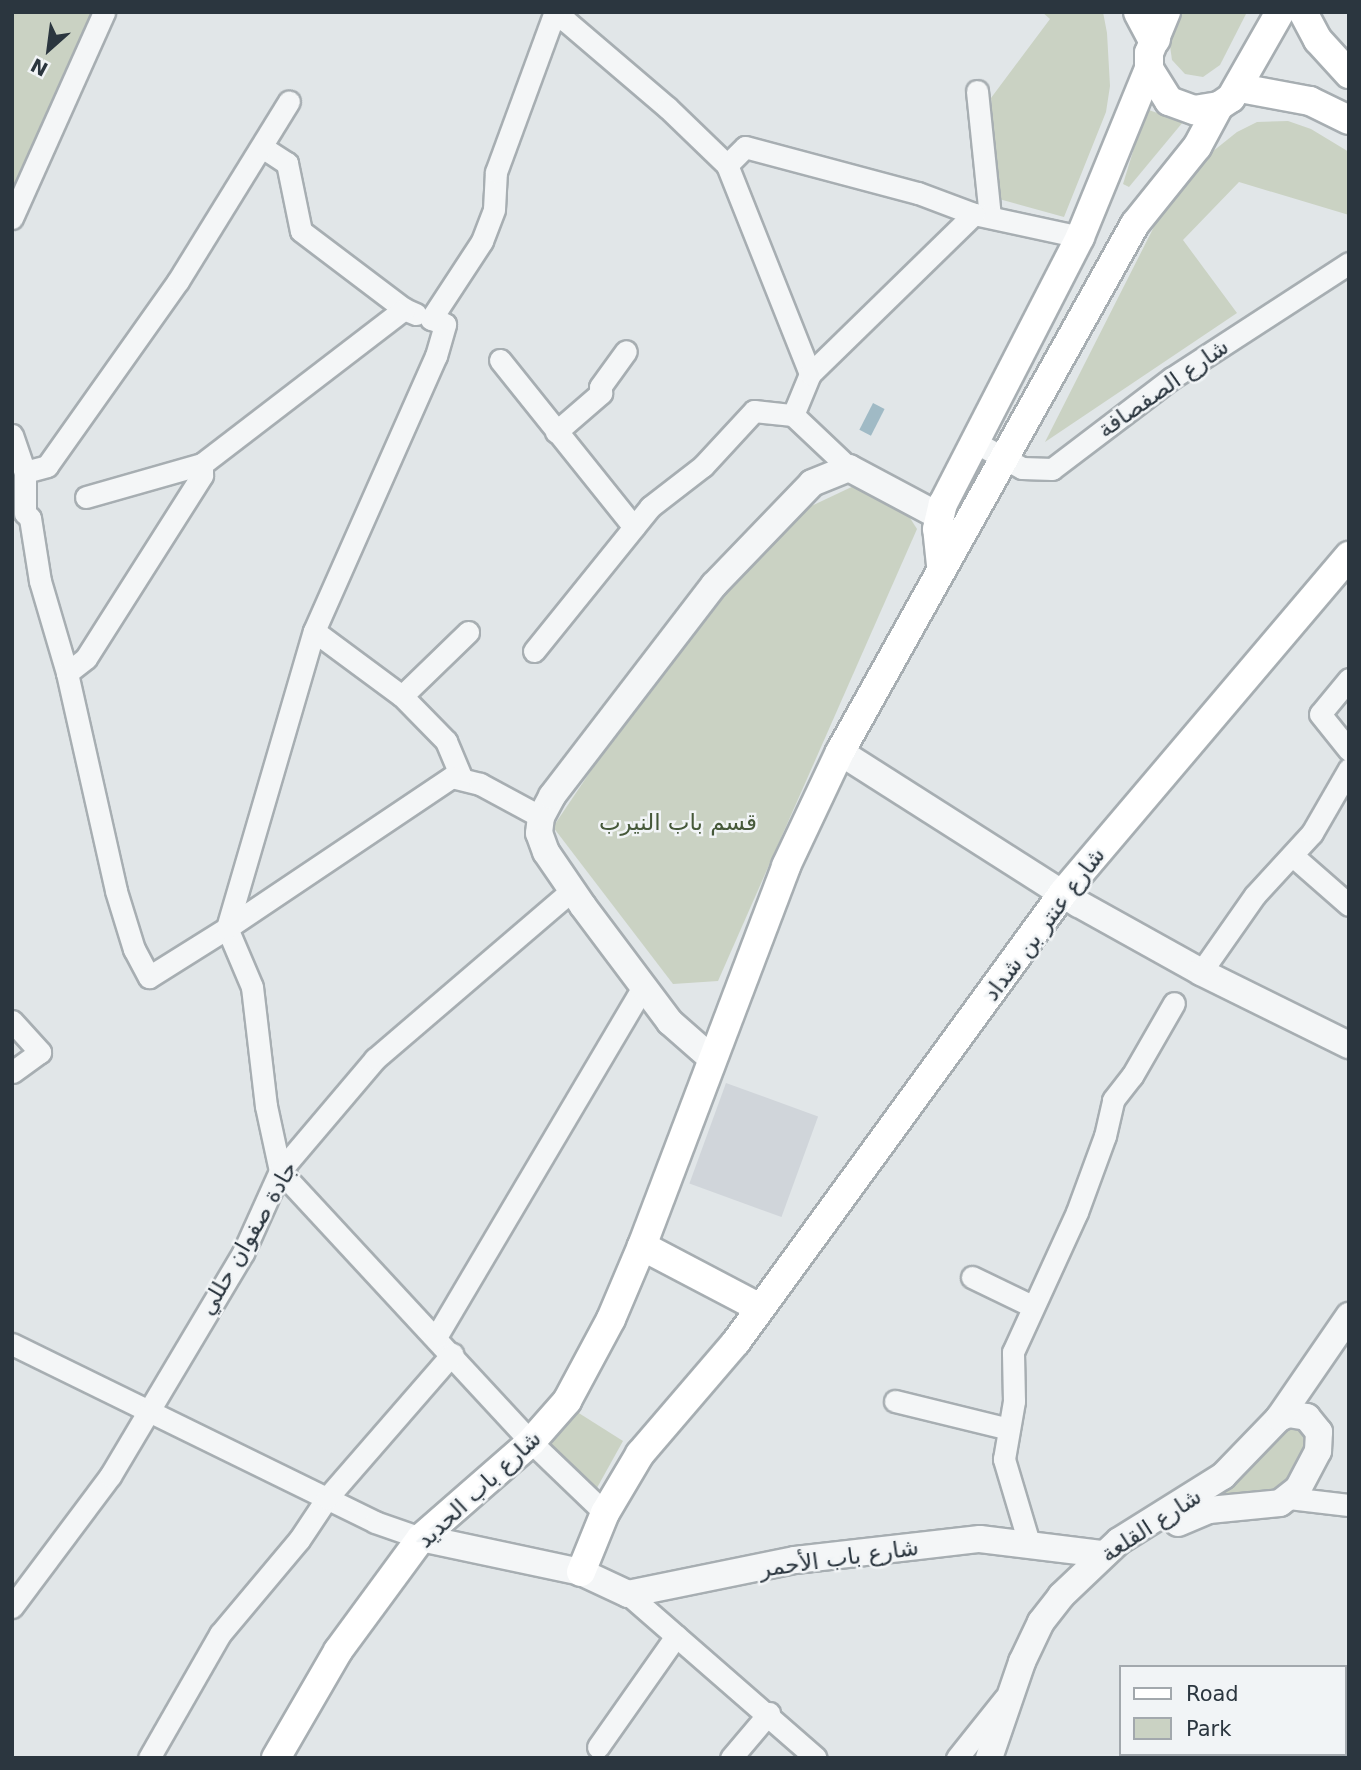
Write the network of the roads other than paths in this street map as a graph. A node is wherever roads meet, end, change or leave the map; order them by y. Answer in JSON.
{"nodes":[{"id":1,"x":104,"y":12,"type":"edge"},
{"id":2,"x":1280,"y":12,"type":"edge"},
{"id":3,"x":1303,"y":12,"type":"edge"},
{"id":4,"x":555,"y":14,"type":"edge"},
{"id":5,"x":1153,"y":21,"type":"edge"},
{"id":6,"x":1149,"y":69,"type":"junction"},
{"id":7,"x":1349,"y":74,"type":"edge"},
{"id":8,"x":1240,"y":88,"type":"junction"},
{"id":9,"x":977,"y":91,"type":"dead end"},
{"id":10,"x":289,"y":101,"type":"dead end"},
{"id":11,"x":1219,"y":106,"type":"junction"},
{"id":12,"x":1349,"y":120,"type":"edge"},
{"id":13,"x":262,"y":147,"type":"junction"},
{"id":14,"x":727,"y":165,"type":"junction"},
{"id":15,"x":13,"y":215,"type":"edge"},
{"id":16,"x":982,"y":215,"type":"junction"},
{"id":17,"x":1080,"y":237,"type":"junction"},
{"id":18,"x":1349,"y":263,"type":"edge"},
{"id":19,"x":404,"y":309,"type":"junction"},
{"id":20,"x":431,"y":319,"type":"junction"},
{"id":21,"x":626,"y":351,"type":"dead end"},
{"id":22,"x":500,"y":360,"type":"dead end"},
{"id":23,"x":810,"y":374,"type":"junction"},
{"id":24,"x":793,"y":415,"type":"junction"},
{"id":25,"x":556,"y":432,"type":"junction"},
{"id":26,"x":12,"y":435,"type":"edge"},
{"id":27,"x":973,"y":441,"type":"junction"},
{"id":28,"x":1004,"y":462,"type":"junction"},
{"id":29,"x":202,"y":464,"type":"junction"},
{"id":30,"x":849,"y":468,"type":"junction"},
{"id":31,"x":25,"y":472,"type":"junction"},
{"id":32,"x":86,"y":497,"type":"dead end"},
{"id":33,"x":19,"y":515,"type":"edge"},
{"id":34,"x":939,"y":516,"type":"junction"},
{"id":35,"x":634,"y":527,"type":"junction"},
{"id":36,"x":1349,"y":556,"type":"edge"},
{"id":37,"x":941,"y":565,"type":"junction"},
{"id":38,"x":314,"y":631,"type":"junction"},
{"id":39,"x":468,"y":632,"type":"dead end"},
{"id":40,"x":534,"y":651,"type":"dead end"},
{"id":41,"x":67,"y":673,"type":"junction"},
{"id":42,"x":1349,"y":679,"type":"edge"},
{"id":43,"x":402,"y":696,"type":"junction"},
{"id":44,"x":1349,"y":750,"type":"edge"},
{"id":45,"x":840,"y":752,"type":"junction"},
{"id":46,"x":1349,"y":769,"type":"edge"},
{"id":47,"x":462,"y":779,"type":"junction"},
{"id":48,"x":541,"y":817,"type":"junction"},
{"id":49,"x":1293,"y":856,"type":"junction"},
{"id":50,"x":572,"y":890,"type":"junction"},
{"id":51,"x":1063,"y":893,"type":"junction"},
{"id":52,"x":1349,"y":905,"type":"edge"},
{"id":53,"x":227,"y":928,"type":"junction"},
{"id":54,"x":1200,"y":972,"type":"junction"},
{"id":55,"x":642,"y":988,"type":"junction"},
{"id":56,"x":1174,"y":1003,"type":"dead end"},
{"id":57,"x":12,"y":1021,"type":"edge"},
{"id":58,"x":1349,"y":1045,"type":"edge"},
{"id":59,"x":711,"y":1058,"type":"junction"},
{"id":60,"x":12,"y":1072,"type":"edge"},
{"id":61,"x":280,"y":1171,"type":"junction"},
{"id":62,"x":642,"y":1246,"type":"junction"},
{"id":63,"x":972,"y":1277,"type":"dead end"},
{"id":64,"x":1032,"y":1306,"type":"junction"},
{"id":65,"x":760,"y":1308,"type":"junction"},
{"id":66,"x":1349,"y":1316,"type":"edge"},
{"id":67,"x":436,"y":1337,"type":"junction"},
{"id":68,"x":12,"y":1344,"type":"edge"},
{"id":69,"x":452,"y":1354,"type":"junction"},
{"id":70,"x":895,"y":1401,"type":"dead end"},
{"id":71,"x":146,"y":1410,"type":"junction"},
{"id":72,"x":1279,"y":1418,"type":"junction"},
{"id":73,"x":1009,"y":1429,"type":"junction"},
{"id":74,"x":531,"y":1442,"type":"junction"},
{"id":75,"x":327,"y":1498,"type":"junction"},
{"id":76,"x":1289,"y":1498,"type":"junction"},
{"id":77,"x":1205,"y":1501,"type":"junction"},
{"id":78,"x":1349,"y":1505,"type":"edge"},
{"id":79,"x":605,"y":1513,"type":"junction"},
{"id":80,"x":421,"y":1538,"type":"junction"},
{"id":81,"x":1029,"y":1543,"type":"junction"},
{"id":82,"x":1103,"y":1554,"type":"junction"},
{"id":83,"x":580,"y":1572,"type":"junction"},
{"id":84,"x":628,"y":1594,"type":"junction"},
{"id":85,"x":12,"y":1607,"type":"edge"},
{"id":86,"x":676,"y":1636,"type":"junction"},
{"id":87,"x":1009,"y":1694,"type":"junction"},
{"id":88,"x":769,"y":1713,"type":"junction"},
{"id":89,"x":598,"y":1747,"type":"dead end"},
{"id":90,"x":149,"y":1758,"type":"edge"},
{"id":91,"x":276,"y":1758,"type":"edge"},
{"id":92,"x":731,"y":1758,"type":"edge"},
{"id":93,"x":816,"y":1758,"type":"edge"},
{"id":94,"x":957,"y":1758,"type":"edge"},
{"id":95,"x":989,"y":1758,"type":"edge"},
{"id":96,"x":1003,"y":1758,"type":"edge"}],
"edges":[{"from":1,"to":15,"type":"street"},
{"from":2,"to":8,"type":"main road"},
{"from":3,"to":7,"type":"main road"},
{"from":4,"to":14,"type":"street"},
{"from":4,"to":20,"type":"street"},
{"from":5,"to":6,"type":"main road"},
{"from":6,"to":11,"type":"main road"},
{"from":6,"to":17,"type":"main road"},
{"from":8,"to":11,"type":"main road"},
{"from":8,"to":12,"type":"main road"},
{"from":9,"to":16,"type":"street"},
{"from":10,"to":13,"type":"street"},
{"from":11,"to":28,"type":"main road","name":"شارع باب الحديد"},
{"from":13,"to":19,"type":"street"},
{"from":13,"to":31,"type":"street"},
{"from":14,"to":16,"type":"street"},
{"from":14,"to":23,"type":"street"},
{"from":16,"to":17,"type":"street"},
{"from":16,"to":23,"type":"street"},
{"from":17,"to":27,"type":"main road"},
{"from":18,"to":28,"type":"street","name":"شارع الصفصافة"},
{"from":19,"to":20,"type":"street"},
{"from":19,"to":29,"type":"street"},
{"from":20,"to":38,"type":"street"},
{"from":21,"to":25,"type":"street"},
{"from":22,"to":25,"type":"street"},
{"from":23,"to":24,"type":"street"},
{"from":24,"to":30,"type":"street"},
{"from":24,"to":35,"type":"street"},
{"from":25,"to":35,"type":"street"},
{"from":26,"to":31,"type":"street"},
{"from":27,"to":28,"type":"street","name":"شارع الصفصافة"},
{"from":27,"to":34,"type":"main road"},
{"from":28,"to":37,"type":"main road","name":"شارع باب الحديد"},
{"from":29,"to":32,"type":"street"},
{"from":29,"to":41,"type":"street"},
{"from":30,"to":34,"type":"street"},
{"from":30,"to":48,"type":"street"},
{"from":31,"to":33,"type":"street"},
{"from":33,"to":41,"type":"street"},
{"from":34,"to":37,"type":"main road"},
{"from":35,"to":40,"type":"street"},
{"from":36,"to":51,"type":"main road","name":"شارع عنتر بن شداد"},
{"from":37,"to":45,"type":"main road","name":"شارع باب الحديد"},
{"from":38,"to":43,"type":"street"},
{"from":38,"to":53,"type":"street"},
{"from":39,"to":43,"type":"street"},
{"from":41,"to":53,"type":"street"},
{"from":42,"to":44,"type":"street"},
{"from":43,"to":47,"type":"street"},
{"from":45,"to":51,"type":"street"},
{"from":45,"to":59,"type":"main road","name":"شارع باب الحديد"},
{"from":46,"to":49,"type":"street"},
{"from":47,"to":48,"type":"street"},
{"from":47,"to":53,"type":"street"},
{"from":48,"to":50,"type":"street"},
{"from":49,"to":52,"type":"street"},
{"from":49,"to":54,"type":"street"},
{"from":50,"to":55,"type":"street"},
{"from":50,"to":61,"type":"street","name":"جادة صفوان حللي"},
{"from":51,"to":54,"type":"street"},
{"from":51,"to":65,"type":"main road","name":"شارع عنتر بن شداد"},
{"from":53,"to":61,"type":"street"},
{"from":54,"to":58,"type":"street"},
{"from":55,"to":59,"type":"street"},
{"from":55,"to":67,"type":"street"},
{"from":56,"to":64,"type":"street"},
{"from":57,"to":60,"type":"street"},
{"from":59,"to":62,"type":"main road","name":"شارع باب الحديد"},
{"from":61,"to":67,"type":"street"},
{"from":61,"to":71,"type":"street","name":"جادة صفوان حللي"},
{"from":62,"to":65,"type":"main road"},
{"from":62,"to":74,"type":"main road","name":"شارع باب الحديد"},
{"from":63,"to":64,"type":"street"},
{"from":64,"to":73,"type":"street"},
{"from":65,"to":79,"type":"main road","name":"شارع عنتر بن شداد"},
{"from":66,"to":72,"type":"street","name":"شارع القلعة"},
{"from":67,"to":69,"type":"street"},
{"from":68,"to":71,"type":"street"},
{"from":69,"to":74,"type":"street"},
{"from":69,"to":75,"type":"street"},
{"from":70,"to":73,"type":"street"},
{"from":71,"to":75,"type":"street"},
{"from":71,"to":85,"type":"street","name":"جادة صفوان حللي"},
{"from":72,"to":76,"type":"street"},
{"from":72,"to":77,"type":"street","name":"شارع القلعة"},
{"from":73,"to":81,"type":"street"},
{"from":74,"to":79,"type":"street"},
{"from":74,"to":80,"type":"main road","name":"شارع باب الحديد"},
{"from":75,"to":80,"type":"street"},
{"from":75,"to":90,"type":"street"},
{"from":76,"to":77,"type":"street"},
{"from":76,"to":78,"type":"street"},
{"from":77,"to":82,"type":"street","name":"شارع القلعة"},
{"from":77,"to":96,"type":"street"},
{"from":79,"to":83,"type":"main road","name":"شارع عنتر بن شداد"},
{"from":80,"to":83,"type":"street"},
{"from":80,"to":91,"type":"main road","name":"شارع باب الحديد"},
{"from":81,"to":82,"type":"street","name":"شارع باب الأحمر"},
{"from":81,"to":84,"type":"street","name":"شارع باب الأحمر"},
{"from":82,"to":87,"type":"street","name":"شارع القلعة"},
{"from":83,"to":84,"type":"street"},
{"from":84,"to":86,"type":"street"},
{"from":86,"to":88,"type":"street"},
{"from":86,"to":89,"type":"street"},
{"from":87,"to":94,"type":"street"},
{"from":87,"to":95,"type":"street","name":"شارع القلعة"},
{"from":88,"to":92,"type":"street"},
{"from":88,"to":93,"type":"street"}]}
